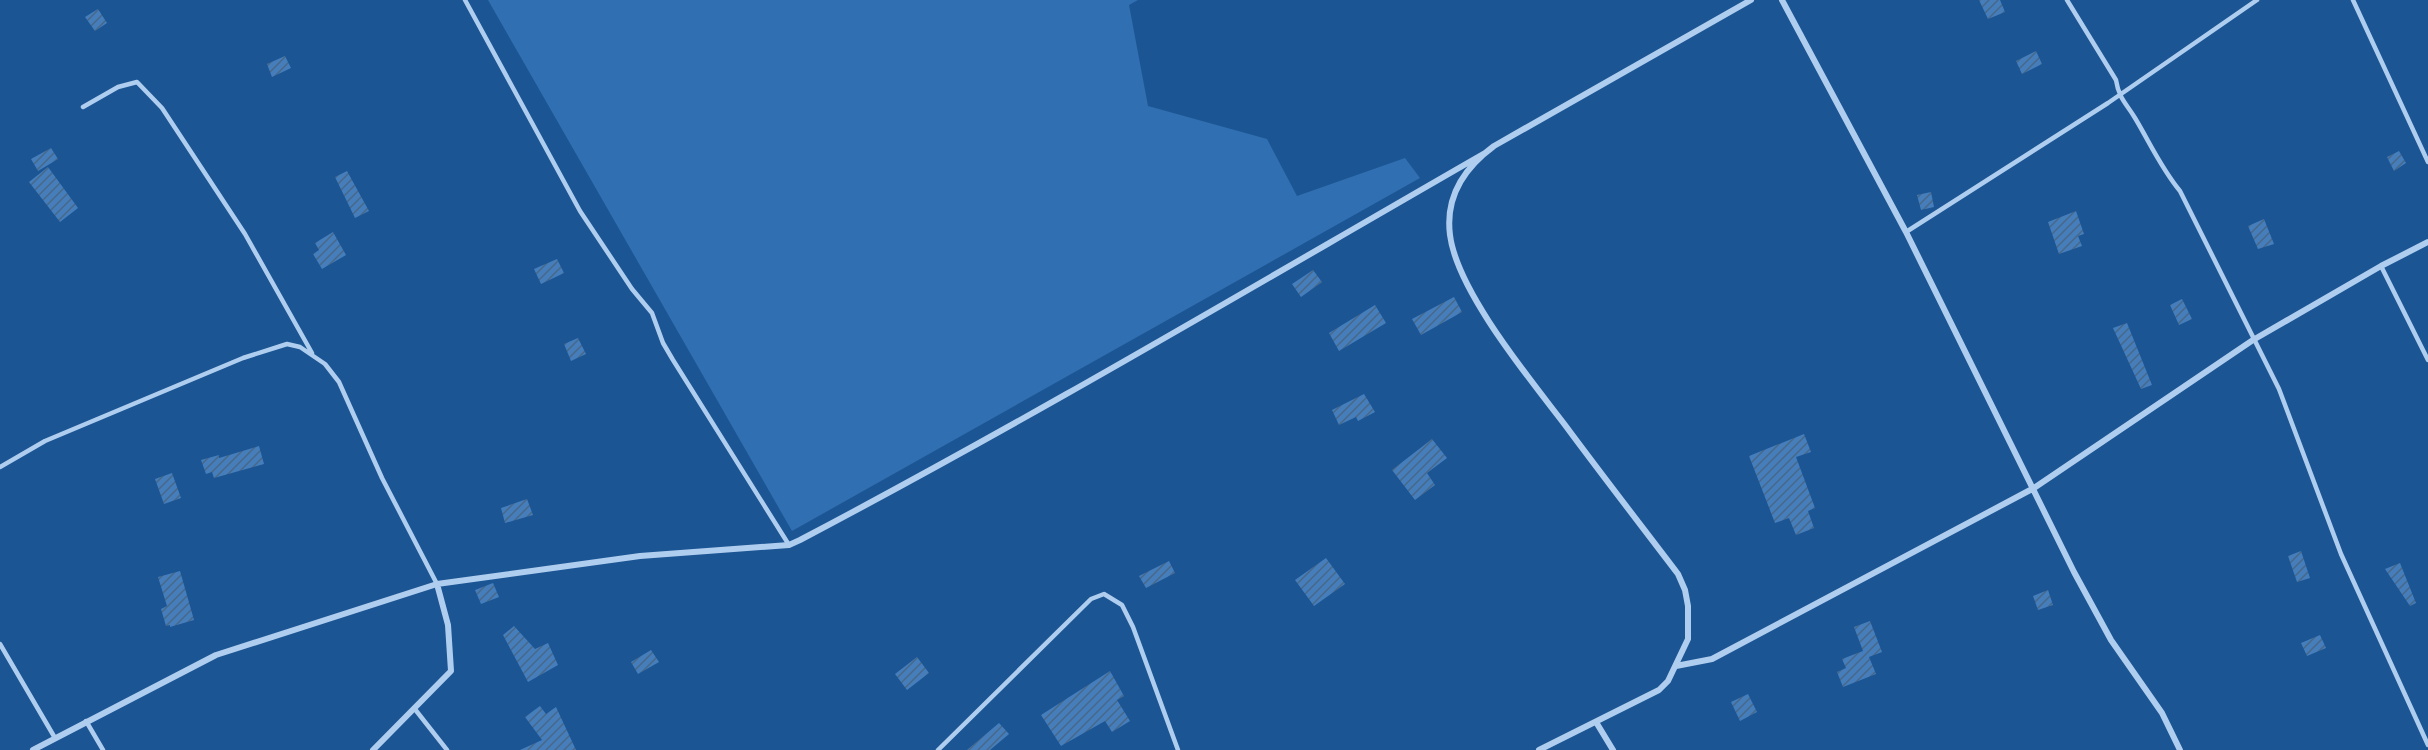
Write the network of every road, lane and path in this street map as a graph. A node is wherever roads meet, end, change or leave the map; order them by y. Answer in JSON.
{"nodes":[{"id":1,"x":465,"y":0,"type":"edge"},
{"id":2,"x":1751,"y":0,"type":"edge"},
{"id":3,"x":1782,"y":0,"type":"edge"},
{"id":4,"x":2067,"y":0,"type":"edge"},
{"id":5,"x":2257,"y":0,"type":"edge"},
{"id":6,"x":2353,"y":0,"type":"edge"},
{"id":7,"x":2118,"y":96,"type":"junction"},
{"id":8,"x":83,"y":107,"type":"dead end"},
{"id":9,"x":1485,"y":153,"type":"junction"},
{"id":10,"x":2428,"y":162,"type":"edge"},
{"id":11,"x":1906,"y":232,"type":"junction"},
{"id":12,"x":2428,"y":242,"type":"edge"},
{"id":13,"x":2381,"y":266,"type":"junction"},
{"id":14,"x":2253,"y":340,"type":"junction"},
{"id":15,"x":312,"y":353,"type":"junction"},
{"id":16,"x":2428,"y":360,"type":"edge"},
{"id":17,"x":0,"y":467,"type":"edge"},
{"id":18,"x":2034,"y":488,"type":"junction"},
{"id":19,"x":789,"y":545,"type":"junction"},
{"id":20,"x":437,"y":584,"type":"junction"},
{"id":21,"x":0,"y":644,"type":"edge"},
{"id":22,"x":1676,"y":666,"type":"junction"},
{"id":23,"x":414,"y":708,"type":"junction"},
{"id":24,"x":86,"y":721,"type":"junction"},
{"id":25,"x":1596,"y":722,"type":"junction"},
{"id":26,"x":56,"y":738,"type":"junction"},
{"id":27,"x":2428,"y":745,"type":"edge"},
{"id":28,"x":33,"y":750,"type":"edge"},
{"id":29,"x":103,"y":750,"type":"edge"},
{"id":30,"x":373,"y":750,"type":"edge"},
{"id":31,"x":447,"y":750,"type":"edge"},
{"id":32,"x":938,"y":750,"type":"edge"},
{"id":33,"x":1178,"y":750,"type":"edge"},
{"id":34,"x":1539,"y":750,"type":"edge"},
{"id":35,"x":1613,"y":750,"type":"edge"},
{"id":36,"x":2180,"y":750,"type":"edge"}],
"edges":[{"from":1,"to":19,"type":"lane"},
{"from":2,"to":9,"type":"street"},
{"from":3,"to":11,"type":"street"},
{"from":4,"to":7,"type":"lane"},
{"from":5,"to":7,"type":"lane"},
{"from":6,"to":10,"type":"lane"},
{"from":7,"to":11,"type":"lane"},
{"from":7,"to":14,"type":"lane"},
{"from":8,"to":15,"type":"lane"},
{"from":9,"to":19,"type":"street"},
{"from":9,"to":22,"type":"street"},
{"from":11,"to":18,"type":"street"},
{"from":12,"to":13,"type":"street"},
{"from":13,"to":14,"type":"street"},
{"from":13,"to":16,"type":"lane"},
{"from":14,"to":18,"type":"street"},
{"from":14,"to":27,"type":"lane"},
{"from":15,"to":17,"type":"lane"},
{"from":15,"to":20,"type":"lane"},
{"from":18,"to":22,"type":"street"},
{"from":18,"to":36,"type":"street"},
{"from":19,"to":20,"type":"street"},
{"from":20,"to":23,"type":"street"},
{"from":20,"to":24,"type":"street"},
{"from":21,"to":26,"type":"lane"},
{"from":22,"to":25,"type":"street"},
{"from":23,"to":30,"type":"street"},
{"from":23,"to":31,"type":"lane"},
{"from":24,"to":26,"type":"street"},
{"from":24,"to":29,"type":"lane"},
{"from":25,"to":34,"type":"street"},
{"from":25,"to":35,"type":"street"},
{"from":26,"to":28,"type":"street"},
{"from":32,"to":33,"type":"lane"}]}
